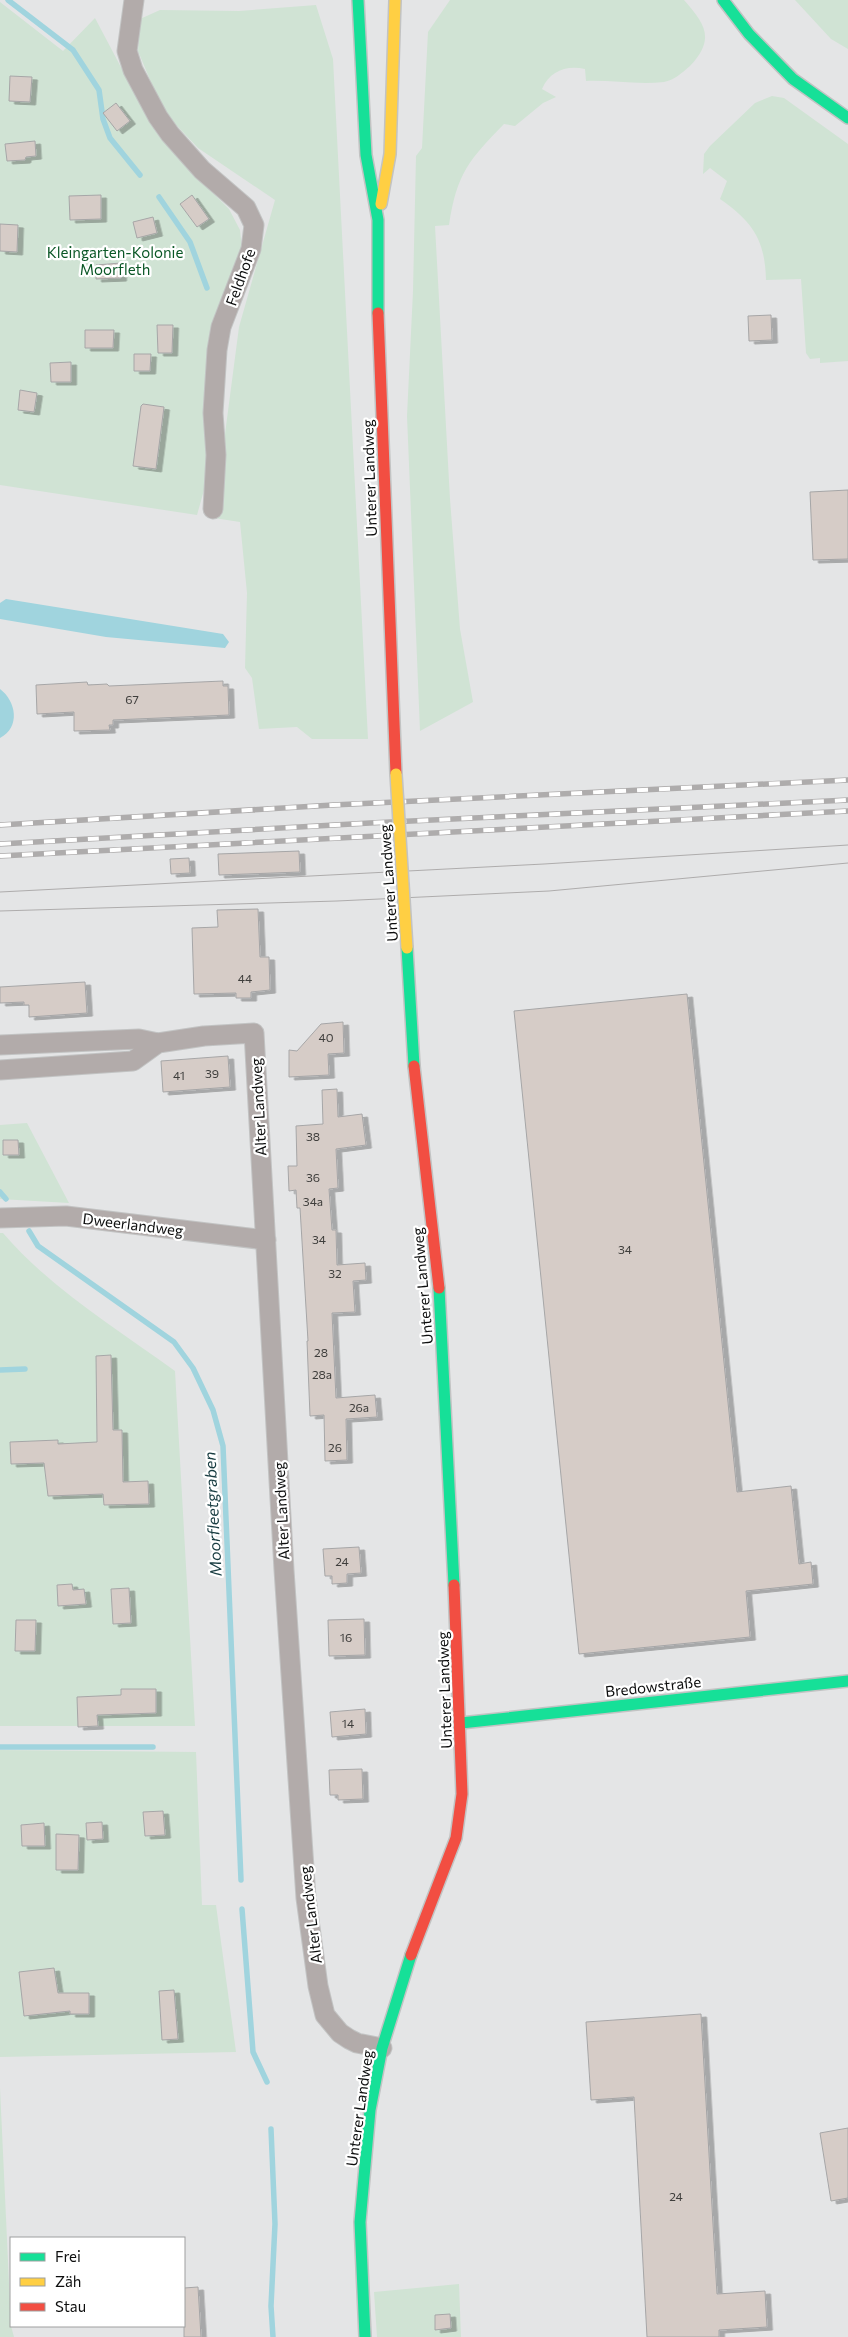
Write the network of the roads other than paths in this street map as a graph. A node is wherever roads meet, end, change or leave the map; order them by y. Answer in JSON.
{"nodes":[{"id":1,"x":134,"y":0,"type":"edge"},
{"id":2,"x":358,"y":0,"type":"edge"},
{"id":3,"x":395,"y":0,"type":"edge"},
{"id":4,"x":723,"y":0,"type":"edge"},
{"id":5,"x":848,"y":118,"type":"edge"},
{"id":6,"x":378,"y":220,"type":"junction"},
{"id":7,"x":213,"y":509,"type":"dead end"},
{"id":8,"x":158,"y":1043,"type":"junction"},
{"id":9,"x":0,"y":1045,"type":"edge"},
{"id":10,"x":0,"y":1070,"type":"edge"},
{"id":11,"x":0,"y":1218,"type":"edge"},
{"id":12,"x":266,"y":1240,"type":"junction"},
{"id":13,"x":848,"y":1682,"type":"edge"},
{"id":14,"x":461,"y":1722,"type":"junction"},
{"id":15,"x":382,"y":2048,"type":"junction"},
{"id":16,"x":365,"y":2337,"type":"edge"}],
"edges":[{"from":1,"to":7,"type":"street","name":"Feldhofe"},
{"from":2,"to":6,"type":"main road","name":"Unterer Landweg"},
{"from":3,"to":6,"type":"main road","name":"Unterer Landweg"},
{"from":4,"to":5,"type":"main road"},
{"from":6,"to":14,"type":"main road","name":"Unterer Landweg","bridge":true},
{"from":8,"to":9,"type":"street","name":"Alter Landweg"},
{"from":8,"to":10,"type":"street","name":"Alter Landweg"},
{"from":8,"to":12,"type":"street","name":"Alter Landweg"},
{"from":11,"to":12,"type":"street","name":"Dweerlandweg"},
{"from":12,"to":15,"type":"street","name":"Alter Landweg"},
{"from":13,"to":14,"type":"main road","name":"Bredowstraße"},
{"from":14,"to":15,"type":"main road","name":"Unterer Landweg"},
{"from":15,"to":16,"type":"main road","name":"Unterer Landweg"}]}
